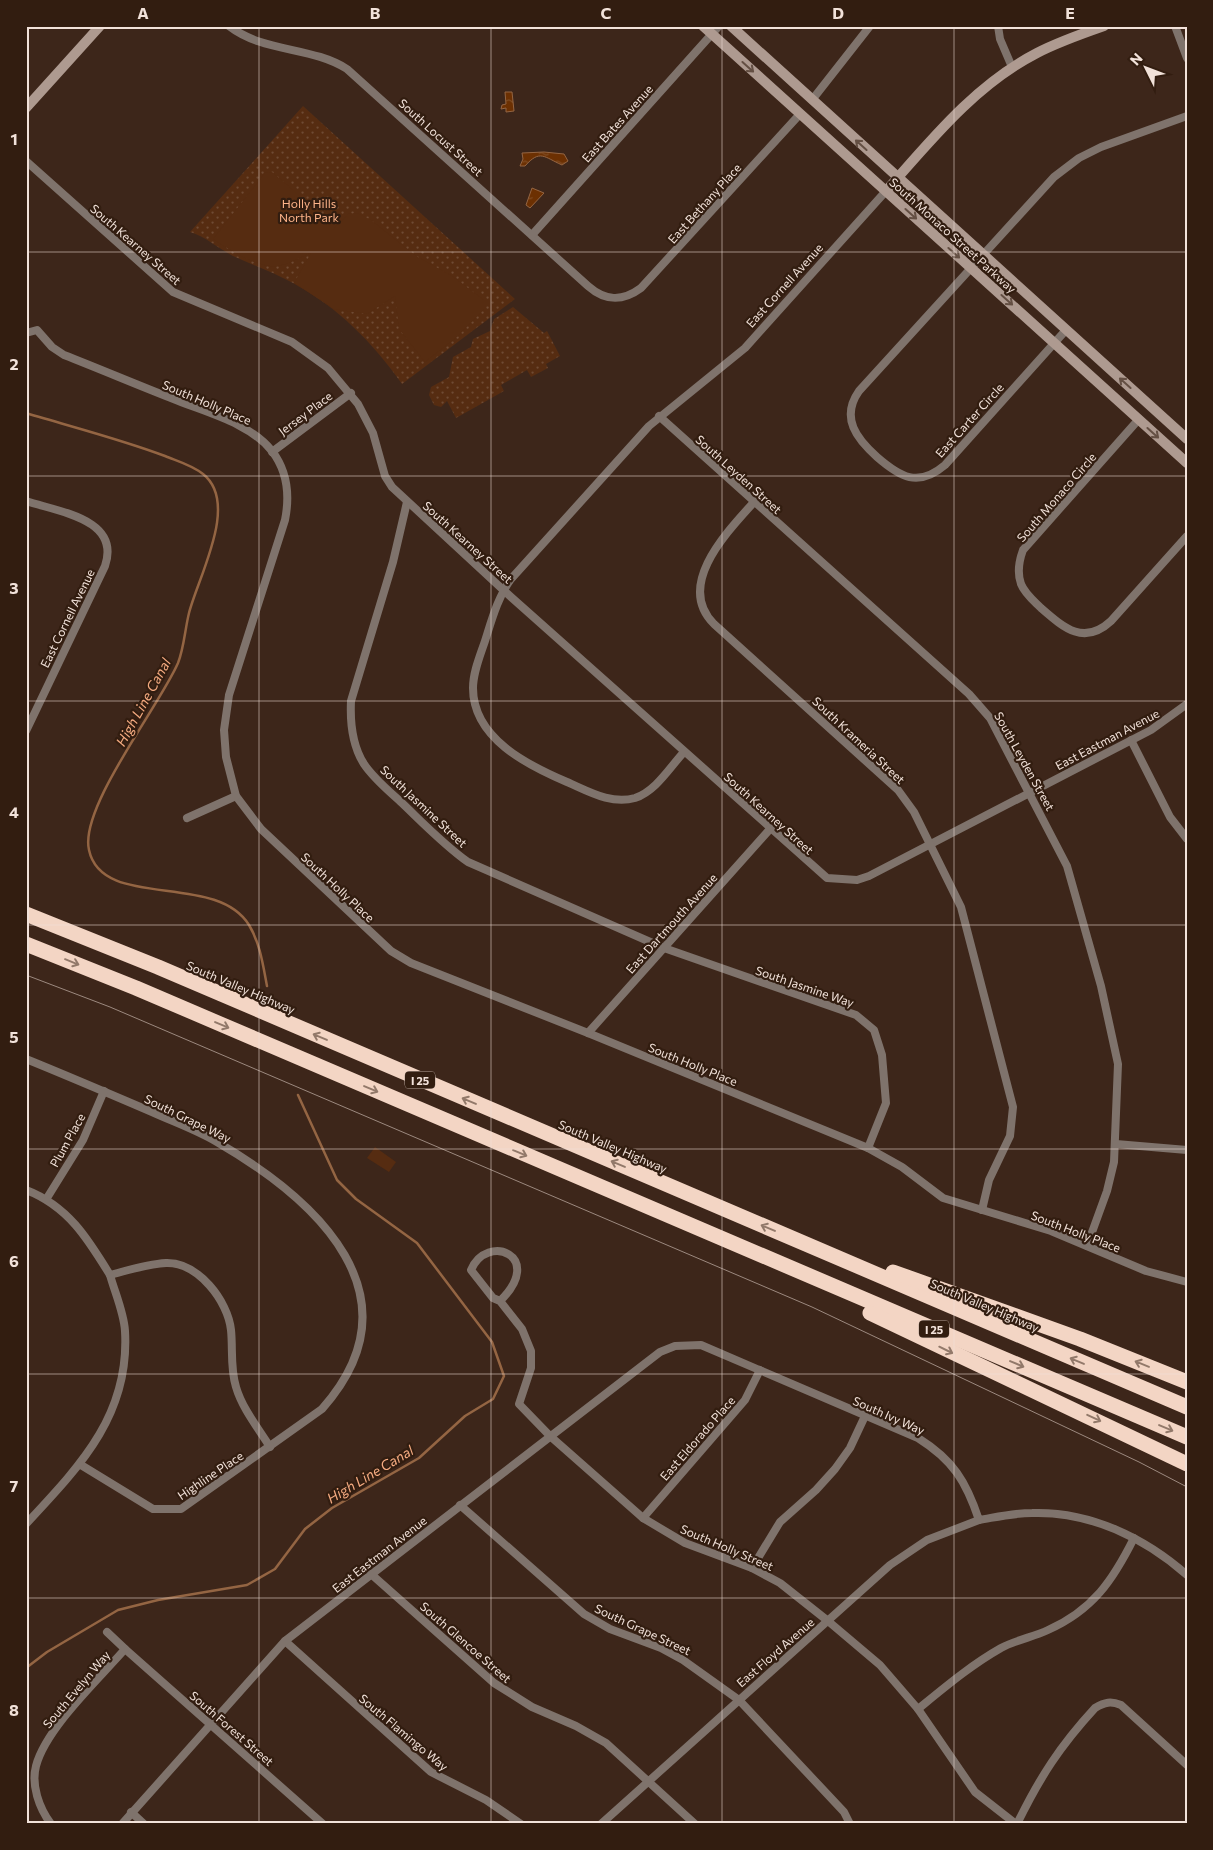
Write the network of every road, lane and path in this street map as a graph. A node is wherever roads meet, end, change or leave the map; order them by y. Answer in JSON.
{"nodes":[{"id":1,"x":100,"y":26,"type":"edge"},
{"id":2,"x":229,"y":26,"type":"edge"},
{"id":3,"x":703,"y":26,"type":"edge"},
{"id":4,"x":731,"y":26,"type":"edge"},
{"id":5,"x":870,"y":26,"type":"edge"},
{"id":6,"x":998,"y":26,"type":"edge"},
{"id":7,"x":1104,"y":26,"type":"edge"},
{"id":8,"x":1175,"y":26,"type":"edge"},
{"id":9,"x":716,"y":30,"type":"edge"},
{"id":10,"x":1187,"y":58,"type":"edge"},
{"id":11,"x":1012,"y":67,"type":"junction"},
{"id":12,"x":812,"y":100,"type":"junction"},
{"id":13,"x":28,"y":102,"type":"edge"},
{"id":14,"x":800,"y":114,"type":"junction"},
{"id":15,"x":1187,"y":116,"type":"edge"},
{"id":16,"x":26,"y":161,"type":"edge"},
{"id":17,"x":898,"y":178,"type":"junction"},
{"id":18,"x":886,"y":191,"type":"junction"},
{"id":19,"x":532,"y":235,"type":"junction"},
{"id":20,"x":982,"y":255,"type":"junction"},
{"id":21,"x":970,"y":268,"type":"junction"},
{"id":22,"x":618,"y":298,"type":"joint"},
{"id":23,"x":1066,"y":330,"type":"junction"},
{"id":24,"x":26,"y":333,"type":"edge"},
{"id":25,"x":1054,"y":343,"type":"junction"},
{"id":26,"x":351,"y":393,"type":"junction"},
{"id":27,"x":659,"y":416,"type":"junction"},
{"id":28,"x":1139,"y":419,"type":"junction"},
{"id":29,"x":1187,"y":439,"type":"edge"},
{"id":30,"x":272,"y":452,"type":"junction"},
{"id":31,"x":1187,"y":463,"type":"edge"},
{"id":32,"x":26,"y":501,"type":"edge"},
{"id":33,"x":407,"y":502,"type":"junction"},
{"id":34,"x":754,"y":502,"type":"junction"},
{"id":35,"x":1187,"y":536,"type":"edge"},
{"id":36,"x":503,"y":590,"type":"junction"},
{"id":37,"x":1187,"y":704,"type":"edge"},
{"id":38,"x":26,"y":731,"type":"edge"},
{"id":39,"x":1131,"y":740,"type":"junction"},
{"id":40,"x":684,"y":752,"type":"junction"},
{"id":41,"x":1030,"y":793,"type":"junction"},
{"id":42,"x":236,"y":796,"type":"junction"},
{"id":43,"x":187,"y":818,"type":"dead end"},
{"id":44,"x":770,"y":829,"type":"junction"},
{"id":45,"x":1187,"y":839,"type":"edge"},
{"id":46,"x":929,"y":845,"type":"junction"},
{"id":47,"x":26,"y":914,"type":"edge"},
{"id":48,"x":26,"y":944,"type":"edge"},
{"id":49,"x":664,"y":948,"type":"junction"},
{"id":50,"x":588,"y":1033,"type":"junction"},
{"id":51,"x":26,"y":1059,"type":"edge"},
{"id":52,"x":104,"y":1091,"type":"junction"},
{"id":53,"x":1116,"y":1144,"type":"junction"},
{"id":54,"x":868,"y":1148,"type":"junction"},
{"id":55,"x":1187,"y":1150,"type":"edge"},
{"id":56,"x":26,"y":1190,"type":"edge"},
{"id":57,"x":47,"y":1198,"type":"junction"},
{"id":58,"x":982,"y":1210,"type":"junction"},
{"id":59,"x":682,"y":1222,"type":"junction"},
{"id":60,"x":1087,"y":1246,"type":"junction"},
{"id":61,"x":813,"y":1247,"type":"junction"},
{"id":62,"x":110,"y":1275,"type":"junction"},
{"id":63,"x":1187,"y":1282,"type":"edge"},
{"id":64,"x":500,"y":1301,"type":"junction"},
{"id":65,"x":686,"y":1345,"type":"joint"},
{"id":66,"x":760,"y":1370,"type":"junction"},
{"id":67,"x":1187,"y":1382,"type":"edge"},
{"id":68,"x":339,"y":1390,"type":"joint"},
{"id":69,"x":1187,"y":1407,"type":"edge"},
{"id":70,"x":865,"y":1416,"type":"junction"},
{"id":71,"x":550,"y":1436,"type":"junction"},
{"id":72,"x":1187,"y":1437,"type":"edge"},
{"id":73,"x":270,"y":1447,"type":"junction"},
{"id":74,"x":1187,"y":1464,"type":"edge"},
{"id":75,"x":81,"y":1465,"type":"junction"},
{"id":76,"x":460,"y":1505,"type":"junction"},
{"id":77,"x":643,"y":1518,"type":"junction"},
{"id":78,"x":979,"y":1520,"type":"junction"},
{"id":79,"x":26,"y":1524,"type":"edge"},
{"id":80,"x":1134,"y":1538,"type":"junction"},
{"id":81,"x":752,"y":1568,"type":"junction"},
{"id":82,"x":371,"y":1574,"type":"junction"},
{"id":83,"x":1187,"y":1575,"type":"edge"},
{"id":84,"x":828,"y":1621,"type":"junction"},
{"id":85,"x":107,"y":1632,"type":"dead end"},
{"id":86,"x":285,"y":1641,"type":"junction"},
{"id":87,"x":125,"y":1649,"type":"junction"},
{"id":88,"x":739,"y":1700,"type":"junction"},
{"id":89,"x":918,"y":1709,"type":"junction"},
{"id":90,"x":210,"y":1724,"type":"junction"},
{"id":91,"x":1187,"y":1765,"type":"edge"},
{"id":92,"x":649,"y":1780,"type":"junction"},
{"id":93,"x":131,"y":1812,"type":"junction"},
{"id":94,"x":51,"y":1824,"type":"edge"},
{"id":95,"x":122,"y":1824,"type":"edge"},
{"id":96,"x":144,"y":1824,"type":"edge"},
{"id":97,"x":323,"y":1824,"type":"edge"},
{"id":98,"x":521,"y":1824,"type":"edge"},
{"id":99,"x":601,"y":1824,"type":"edge"},
{"id":100,"x":695,"y":1824,"type":"edge"},
{"id":101,"x":850,"y":1824,"type":"edge"},
{"id":102,"x":1016,"y":1824,"type":"edge"}],
"edges":[{"from":1,"to":13,"type":"main road"},
{"from":2,"to":19,"type":"street","name":"South Locust Street"},
{"from":3,"to":9,"type":"main road","name":"South Monaco Street Parkway"},
{"from":4,"to":12,"type":"main road","name":"South Monaco Street Parkway"},
{"from":5,"to":12,"type":"street"},
{"from":6,"to":11,"type":"street"},
{"from":7,"to":11,"type":"main road","name":"East Cornell Avenue"},
{"from":8,"to":10,"type":"street"},
{"from":9,"to":14,"type":"main road","name":"South Monaco Street Parkway","one_way":true},
{"from":9,"to":19,"type":"street","name":"East Bates Avenue"},
{"from":11,"to":17,"type":"main road","name":"East Cornell Avenue"},
{"from":17,"to":12,"type":"main road","name":"South Monaco Street Parkway","one_way":true},
{"from":14,"to":18,"type":"main road","name":"South Monaco Street Parkway"},
{"from":14,"to":22,"type":"street","name":"East Bethany Place"},
{"from":15,"to":20,"type":"street","name":"East Carter Circle"},
{"from":16,"to":26,"type":"street","name":"South Kearney Street"},
{"from":17,"to":18,"type":"main road","name":"East Cornell Avenue"},
{"from":17,"to":20,"type":"main road","name":"South Monaco Street Parkway"},
{"from":18,"to":21,"type":"main road","name":"South Monaco Street Parkway","one_way":true},
{"from":18,"to":27,"type":"street","name":"East Cornell Avenue"},
{"from":19,"to":22,"type":"street","name":"South Locust Street"},
{"from":20,"to":21,"type":"street","name":"East Carter Circle"},
{"from":20,"to":23,"type":"main road","name":"South Monaco Street Parkway"},
{"from":21,"to":25,"type":"main road","name":"South Monaco Street Parkway","one_way":true},
{"from":21,"to":25,"type":"street","name":"East Carter Circle"},
{"from":23,"to":25,"type":"street","name":"East Carter Circle"},
{"from":29,"to":23,"type":"main road","name":"South Monaco Street Parkway","one_way":true},
{"from":24,"to":30,"type":"street","name":"South Holly Place"},
{"from":25,"to":28,"type":"main road","name":"South Monaco Street Parkway"},
{"from":26,"to":30,"type":"street","name":"Jersey Place"},
{"from":26,"to":33,"type":"street","name":"South Kearney Street"},
{"from":27,"to":34,"type":"street","name":"South Leyden Street"},
{"from":27,"to":36,"type":"street","name":"East Cornell Avenue"},
{"from":28,"to":31,"type":"main road","name":"South Monaco Street Parkway","one_way":true},
{"from":28,"to":35,"type":"street","name":"South Monaco Circle"},
{"from":30,"to":42,"type":"street","name":"South Holly Place"},
{"from":32,"to":38,"type":"street","name":"East Cornell Avenue"},
{"from":33,"to":36,"type":"street","name":"South Kearney Street"},
{"from":33,"to":49,"type":"street","name":"South Jasmine Street"},
{"from":34,"to":41,"type":"street","name":"South Leyden Street"},
{"from":34,"to":46,"type":"street","name":"South Krameria Street"},
{"from":36,"to":40,"type":"street","name":"South Kearney Street"},
{"from":36,"to":40,"type":"street"},
{"from":37,"to":39,"type":"street","name":"East Eastman Avenue"},
{"from":39,"to":41,"type":"street","name":"East Eastman Avenue"},
{"from":39,"to":45,"type":"street"},
{"from":40,"to":44,"type":"street","name":"South Kearney Street"},
{"from":41,"to":46,"type":"street","name":"East Eastman Avenue"},
{"from":41,"to":53,"type":"street","name":"South Leyden Street"},
{"from":42,"to":43,"type":"street"},
{"from":42,"to":50,"type":"street","name":"South Holly Place"},
{"from":44,"to":46,"type":"street","name":"South Kearney Street"},
{"from":44,"to":49,"type":"street","name":"East Dartmouth Avenue"},
{"from":46,"to":58,"type":"street","name":"South Krameria Street"},
{"from":61,"to":47,"type":"highway","name":"South Valley Highway","number":"I 25","one_way":true},
{"from":48,"to":59,"type":"highway","number":"I 25","one_way":true},
{"from":49,"to":50,"type":"street","name":"East Dartmouth Avenue"},
{"from":49,"to":54,"type":"street","name":"South Jasmine Way"},
{"from":50,"to":54,"type":"street","name":"South Holly Place"},
{"from":51,"to":52,"type":"street","name":"South Grape Way"},
{"from":52,"to":57,"type":"street","name":"Plum Place"},
{"from":52,"to":68,"type":"street","name":"South Grape Way"},
{"from":53,"to":55,"type":"street"},
{"from":53,"to":60,"type":"street","name":"South Leyden Street"},
{"from":54,"to":58,"type":"street","name":"South Holly Place"},
{"from":56,"to":57,"type":"street"},
{"from":57,"to":62,"type":"street"},
{"from":58,"to":60,"type":"street","name":"South Holly Place"},
{"from":59,"to":72,"type":"highway","number":"I 25","one_way":true},
{"from":59,"to":74,"type":"highway","one_way":true},
{"from":60,"to":63,"type":"street","name":"South Holly Place"},
{"from":67,"to":61,"type":"highway","one_way":true},
{"from":69,"to":61,"type":"highway","name":"South Valley Highway","number":"I 25","one_way":true},
{"from":62,"to":73,"type":"street"},
{"from":62,"to":75,"type":"street"},
{"from":64,"to":64,"type":"street","name":"South Holly Street"},
{"from":64,"to":71,"type":"street","name":"South Holly Street"},
{"from":65,"to":66,"type":"street","name":"South Ivy Way"},
{"from":65,"to":71,"type":"street","name":"East Eastman Avenue"},
{"from":66,"to":70,"type":"street","name":"South Ivy Way"},
{"from":66,"to":77,"type":"street","name":"East Eldorado Place"},
{"from":68,"to":73,"type":"street","name":"Highline Place"},
{"from":70,"to":78,"type":"street","name":"South Ivy Way"},
{"from":70,"to":81,"type":"street"},
{"from":71,"to":76,"type":"street","name":"East Eastman Avenue"},
{"from":71,"to":77,"type":"street","name":"South Holly Street"},
{"from":73,"to":75,"type":"street","name":"Highline Place"},
{"from":75,"to":79,"type":"street"},
{"from":76,"to":82,"type":"street","name":"East Eastman Avenue"},
{"from":76,"to":88,"type":"street","name":"South Grape Street"},
{"from":77,"to":81,"type":"street","name":"South Holly Street"},
{"from":78,"to":80,"type":"street"},
{"from":78,"to":84,"type":"street","name":"East Floyd Avenue"},
{"from":80,"to":83,"type":"street"},
{"from":80,"to":89,"type":"street"},
{"from":81,"to":84,"type":"street","name":"South Holly Street"},
{"from":82,"to":86,"type":"street","name":"East Eastman Avenue"},
{"from":82,"to":92,"type":"street","name":"South Glencoe Street"},
{"from":84,"to":88,"type":"street","name":"East Floyd Avenue"},
{"from":84,"to":89,"type":"street","name":"South Holly Street"},
{"from":85,"to":87,"type":"street","name":"South Evelyn Way"},
{"from":86,"to":90,"type":"street","name":"East Eastman Avenue"},
{"from":86,"to":98,"type":"street","name":"South Flamingo Way"},
{"from":87,"to":90,"type":"street","name":"South Forest Street"},
{"from":87,"to":94,"type":"street","name":"South Evelyn Way"},
{"from":88,"to":92,"type":"street","name":"East Floyd Avenue"},
{"from":88,"to":101,"type":"street","name":"South Grape Street"},
{"from":89,"to":102,"type":"street","name":"South Holly Street"},
{"from":90,"to":93,"type":"street","name":"East Eastman Avenue"},
{"from":90,"to":97,"type":"street","name":"South Forest Street"},
{"from":91,"to":102,"type":"street"},
{"from":92,"to":99,"type":"street","name":"East Floyd Avenue"},
{"from":92,"to":100,"type":"street","name":"South Glencoe Street"},
{"from":93,"to":95,"type":"street","name":"East Eastman Avenue"},
{"from":93,"to":96,"type":"street"}]}
